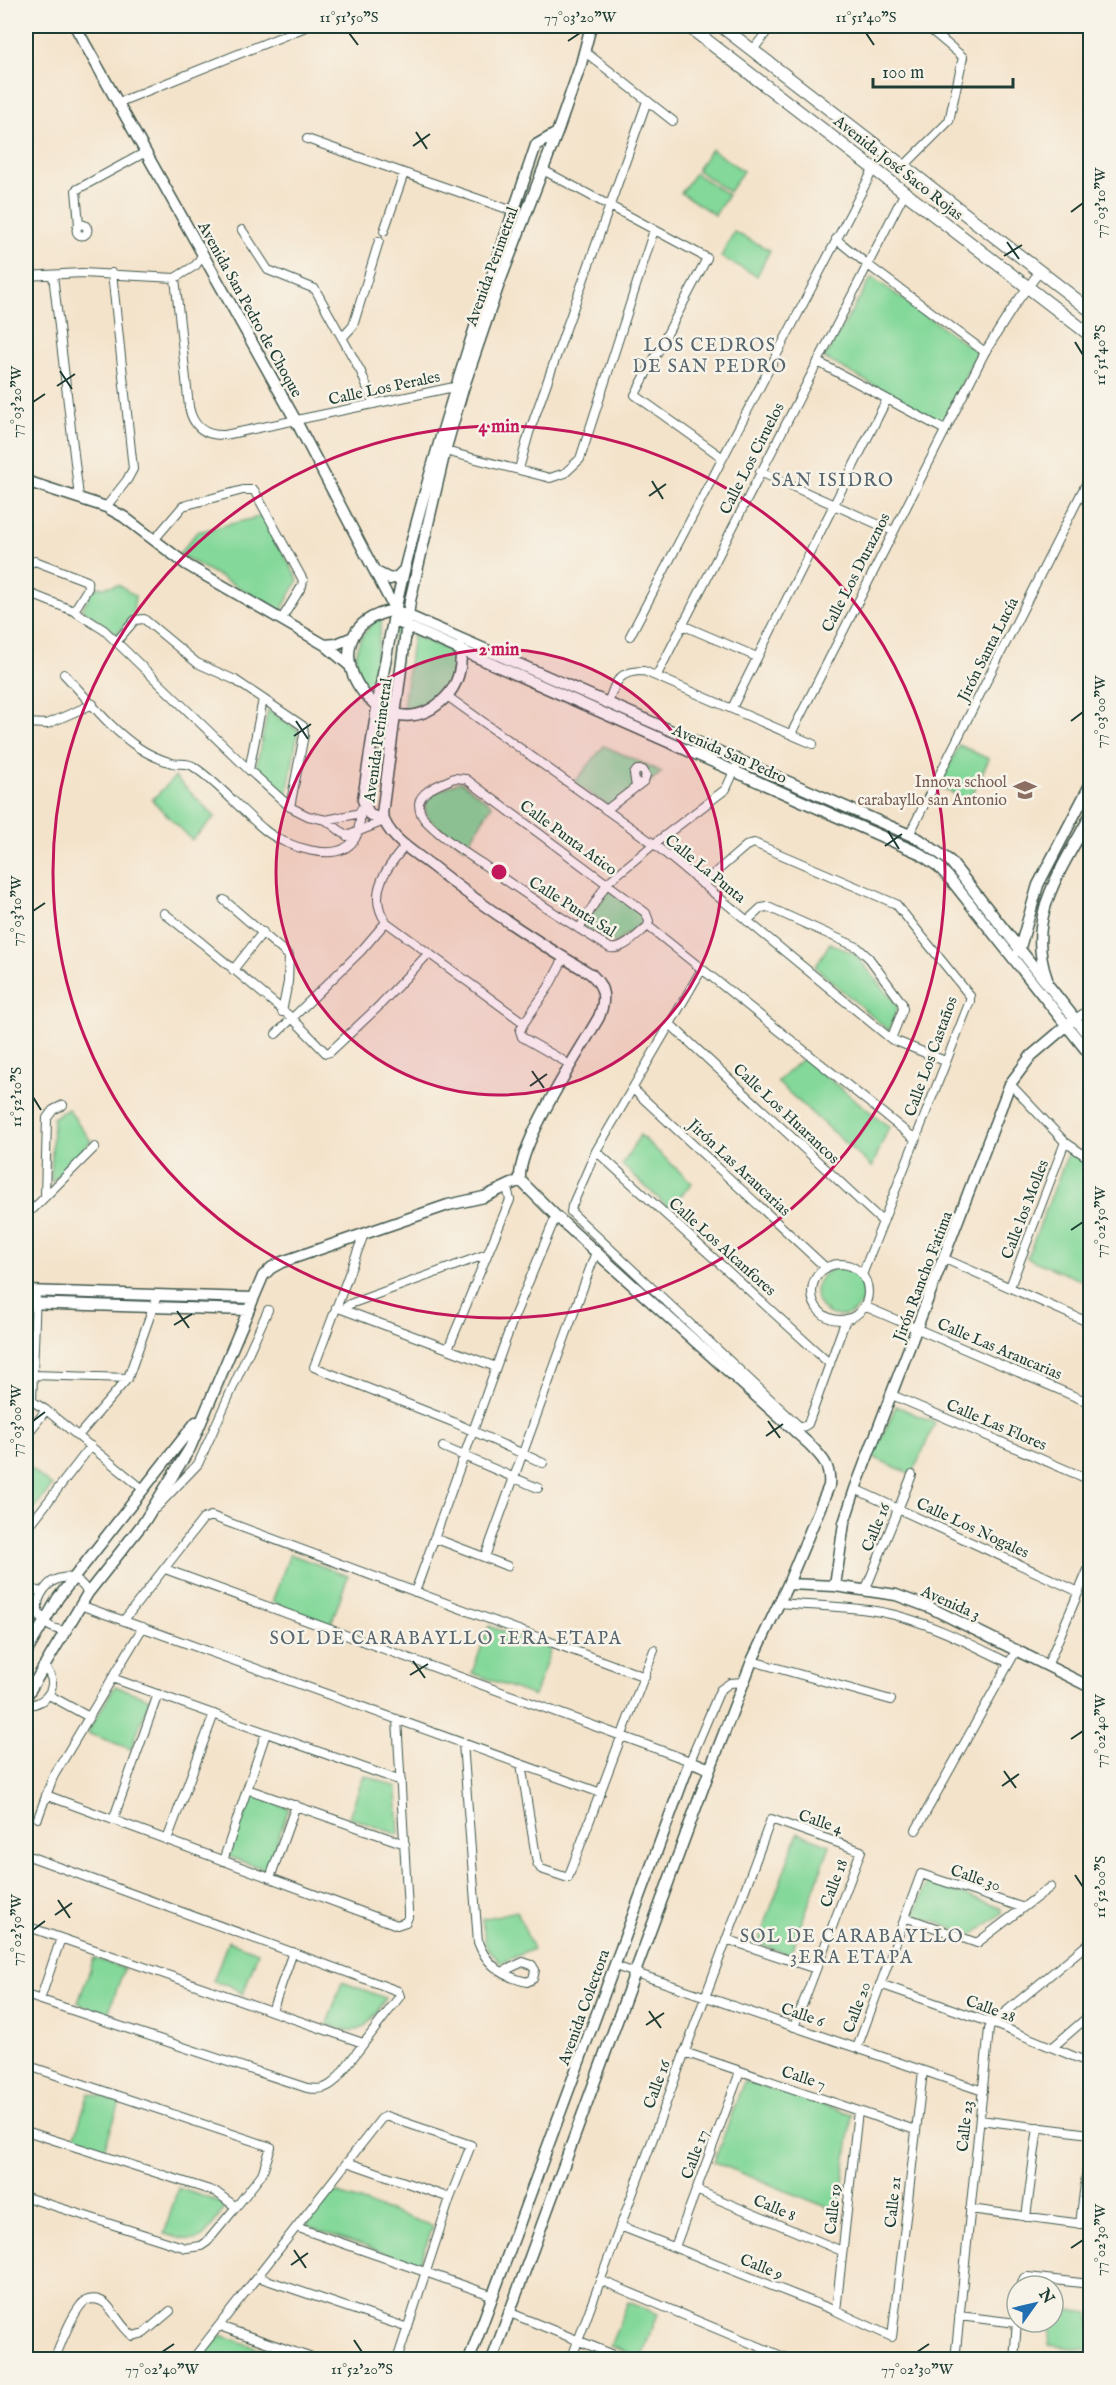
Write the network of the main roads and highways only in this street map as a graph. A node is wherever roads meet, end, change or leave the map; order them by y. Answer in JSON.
{"nodes":[{"id":1,"x":688,"y":26,"type":"edge"},
{"id":2,"x":721,"y":26,"type":"edge"},
{"id":3,"x":1090,"y":310,"type":"edge"},
{"id":4,"x":1090,"y":334,"type":"edge"}],
"edges":[{"from":1,"to":4,"type":"main road","name":"Avenida José Saco Rojas"},
{"from":2,"to":3,"type":"main road","name":"Avenida José Saco Rojas"}]}
